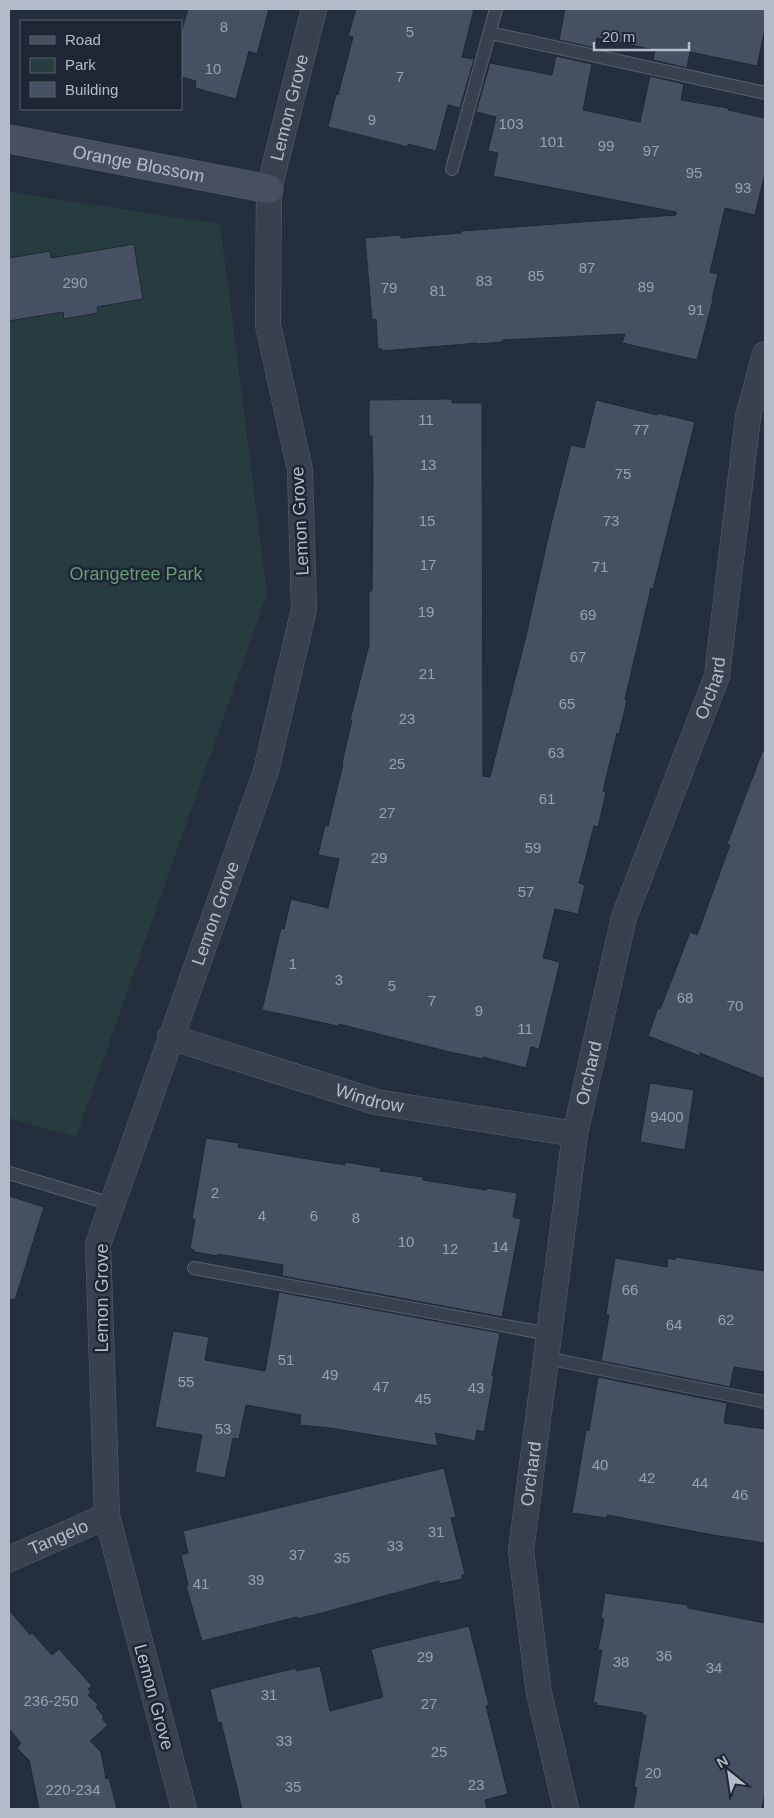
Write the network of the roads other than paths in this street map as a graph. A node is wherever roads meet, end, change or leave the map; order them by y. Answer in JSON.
{"nodes":[{"id":1,"x":314,"y":9,"type":"edge"},
{"id":2,"x":496,"y":9,"type":"edge"},
{"id":3,"x":490,"y":33,"type":"junction"},
{"id":4,"x":765,"y":93,"type":"edge"},
{"id":5,"x":9,"y":139,"type":"edge"},
{"id":6,"x":452,"y":169,"type":"dead end"},
{"id":7,"x":269,"y":189,"type":"junction"},
{"id":8,"x":765,"y":354,"type":"edge"},
{"id":9,"x":170,"y":1038,"type":"junction"},
{"id":10,"x":574,"y":1134,"type":"junction"},
{"id":11,"x":9,"y":1173,"type":"edge"},
{"id":12,"x":112,"y":1204,"type":"junction"},
{"id":13,"x":194,"y":1268,"type":"dead end"},
{"id":14,"x":547,"y":1346,"type":"junction"},
{"id":15,"x":765,"y":1402,"type":"edge"},
{"id":16,"x":107,"y":1516,"type":"junction"},
{"id":17,"x":9,"y":1559,"type":"edge"},
{"id":18,"x":184,"y":1809,"type":"edge"},
{"id":19,"x":566,"y":1809,"type":"edge"}],
"edges":[{"from":1,"to":7,"type":"street","name":"Lemon Grove"},
{"from":2,"to":3,"type":"lane"},
{"from":3,"to":4,"type":"lane"},
{"from":3,"to":6,"type":"lane"},
{"from":5,"to":7,"type":"street","name":"Orange Blossom"},
{"from":7,"to":9,"type":"street","name":"Lemon Grove"},
{"from":8,"to":10,"type":"street","name":"Orchard"},
{"from":9,"to":10,"type":"street","name":"Windrow"},
{"from":9,"to":12,"type":"street","name":"Lemon Grove"},
{"from":10,"to":14,"type":"street","name":"Orchard"},
{"from":11,"to":12,"type":"lane"},
{"from":12,"to":16,"type":"street","name":"Lemon Grove"},
{"from":13,"to":14,"type":"lane"},
{"from":14,"to":15,"type":"lane"},
{"from":14,"to":19,"type":"street","name":"Orchard"},
{"from":16,"to":17,"type":"street","name":"Tangelo"},
{"from":16,"to":18,"type":"street","name":"Lemon Grove"}]}
